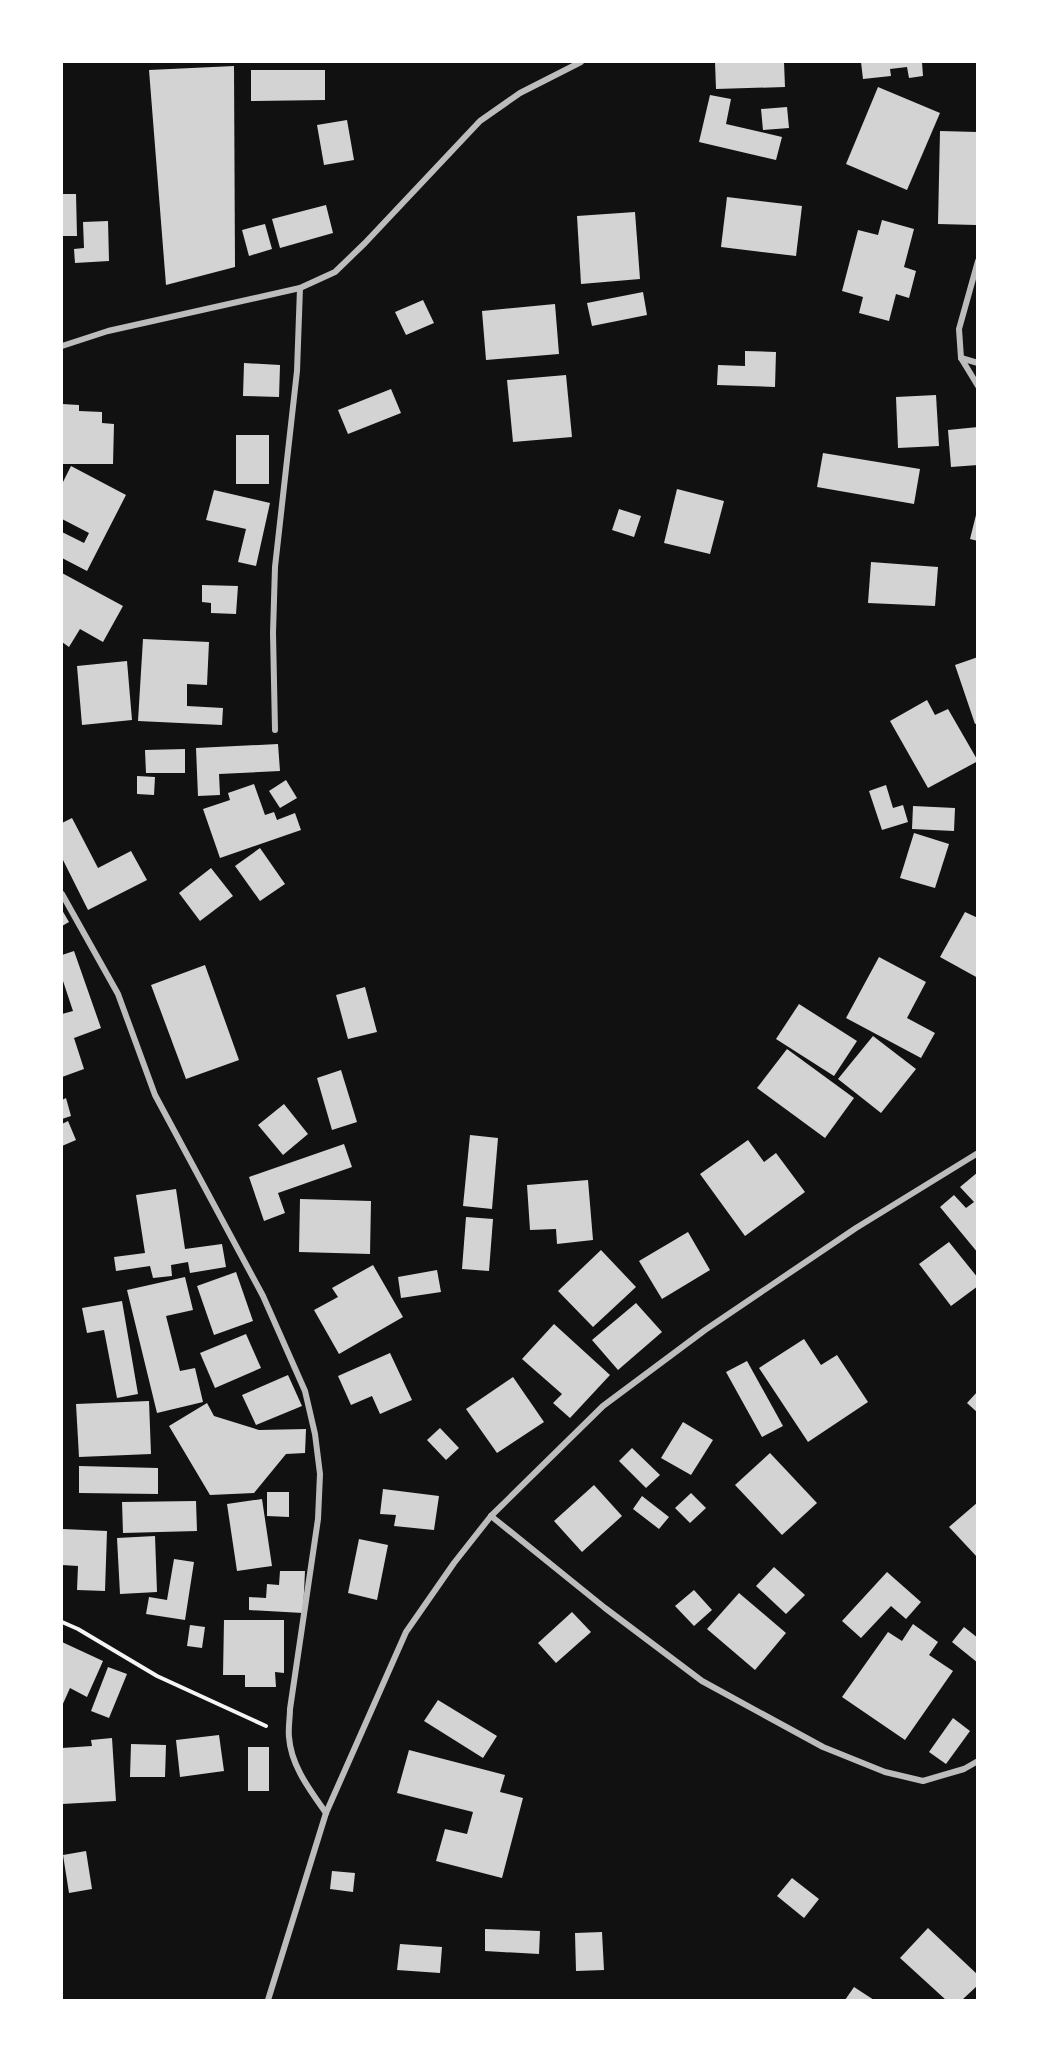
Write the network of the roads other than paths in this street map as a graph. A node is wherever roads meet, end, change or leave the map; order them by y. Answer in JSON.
{"nodes":[{"id":1,"x":580,"y":62,"type":"edge"},
{"id":2,"x":978,"y":261,"type":"edge"},
{"id":3,"x":300,"y":288,"type":"junction"},
{"id":4,"x":62,"y":346,"type":"edge"},
{"id":5,"x":961,"y":358,"type":"junction"},
{"id":6,"x":978,"y":363,"type":"edge"},
{"id":7,"x":978,"y":386,"type":"edge"},
{"id":8,"x":274,"y":730,"type":"dead end"},
{"id":9,"x":62,"y":894,"type":"edge"},
{"id":10,"x":978,"y":1153,"type":"edge"},
{"id":11,"x":491,"y":1516,"type":"junction"},
{"id":12,"x":978,"y":1761,"type":"edge"},
{"id":13,"x":326,"y":1813,"type":"junction"},
{"id":14,"x":267,"y":2001,"type":"edge"}],
"edges":[{"from":1,"to":3,"type":"street"},
{"from":2,"to":5,"type":"street"},
{"from":3,"to":4,"type":"street"},
{"from":3,"to":8,"type":"street"},
{"from":5,"to":6,"type":"street"},
{"from":5,"to":7,"type":"street"},
{"from":9,"to":13,"type":"street"},
{"from":10,"to":11,"type":"street"},
{"from":11,"to":12,"type":"street"},
{"from":11,"to":13,"type":"street"},
{"from":13,"to":14,"type":"street"}]}
